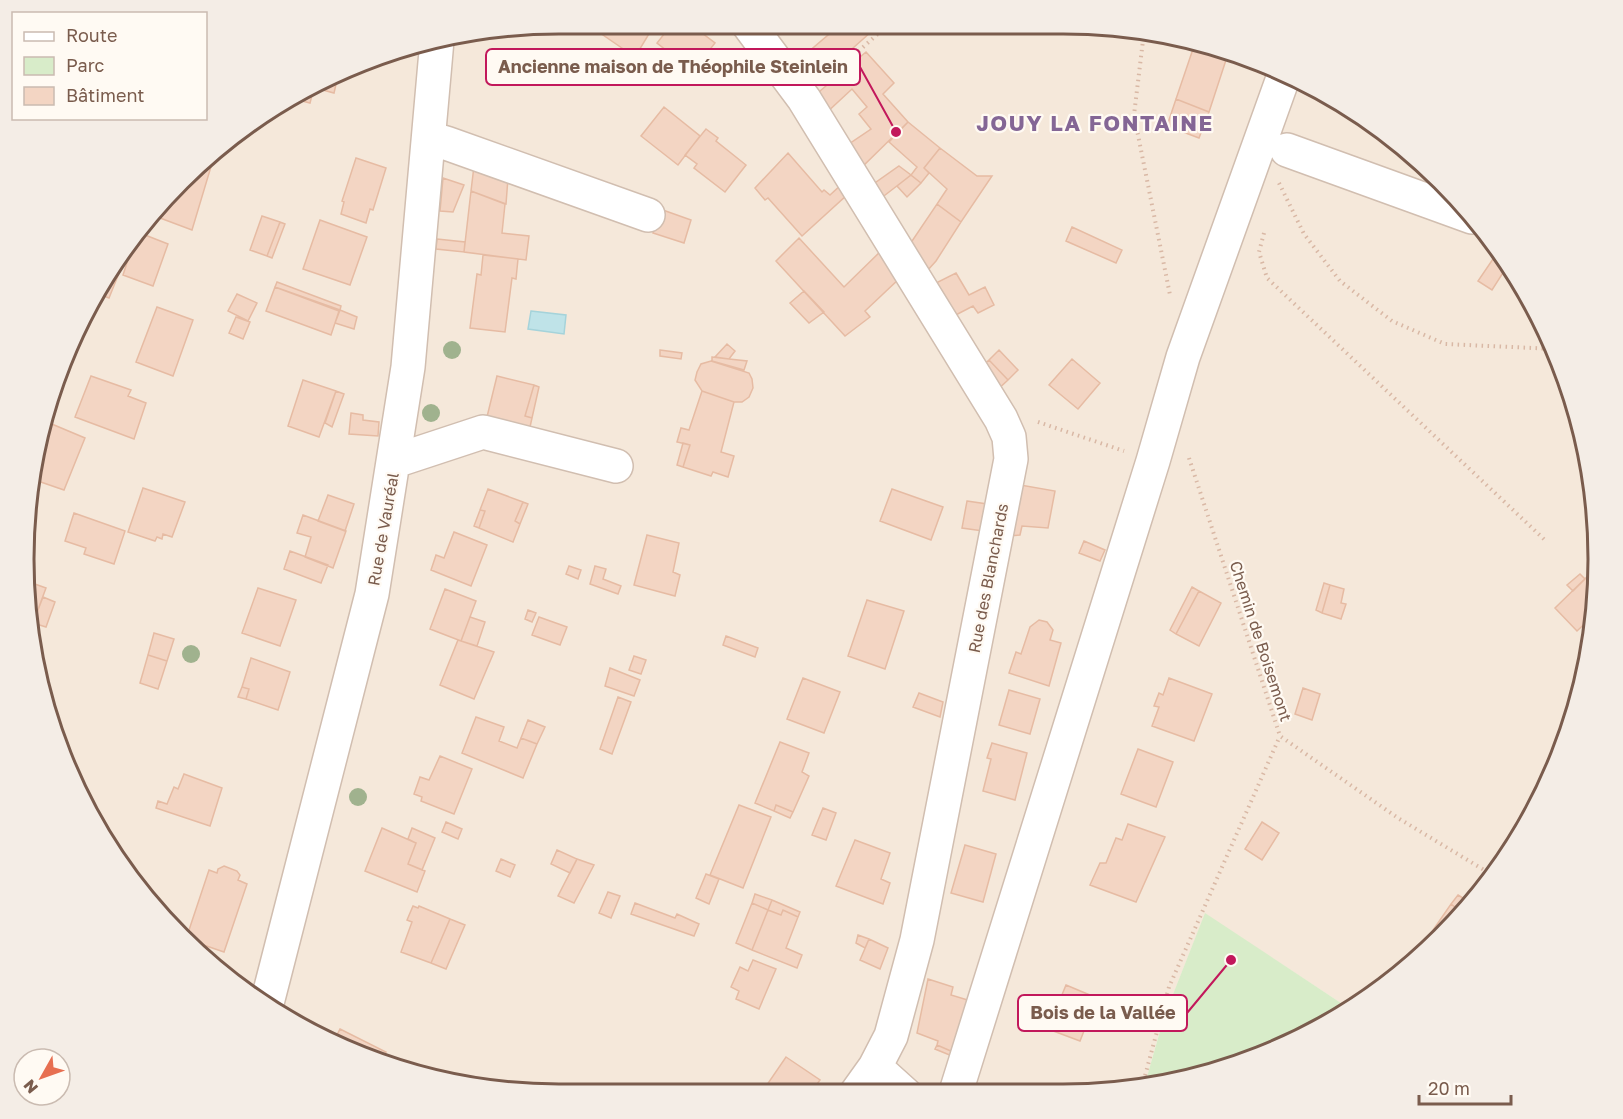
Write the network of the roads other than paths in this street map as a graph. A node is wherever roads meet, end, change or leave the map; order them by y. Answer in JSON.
{"nodes":[{"id":1,"x":755,"y":34,"type":"edge"},
{"id":2,"x":436,"y":49,"type":"edge"},
{"id":3,"x":1281,"y":82,"type":"edge"},
{"id":4,"x":429,"y":138,"type":"junction"},
{"id":5,"x":1287,"y":150,"type":"dead end"},
{"id":6,"x":1457,"y":211,"type":"edge"},
{"id":7,"x":648,"y":214,"type":"dead end"},
{"id":8,"x":394,"y":461,"type":"junction"},
{"id":9,"x":616,"y":466,"type":"dead end"},
{"id":10,"x":269,"y":996,"type":"edge"},
{"id":11,"x":875,"y":1068,"type":"junction"},
{"id":12,"x":863,"y":1084,"type":"edge"},
{"id":13,"x":893,"y":1084,"type":"edge"},
{"id":14,"x":958,"y":1084,"type":"edge"}],
"edges":[{"from":1,"to":11,"type":"street","name":"Rue des Blanchards"},
{"from":2,"to":4,"type":"street","name":"Rue de Vauréal"},
{"from":3,"to":14,"type":"street"},
{"from":4,"to":7,"type":"street"},
{"from":4,"to":8,"type":"street","name":"Rue de Vauréal"},
{"from":5,"to":6,"type":"street"},
{"from":8,"to":9,"type":"street"},
{"from":8,"to":10,"type":"street","name":"Rue de Vauréal"},
{"from":11,"to":12,"type":"street","name":"Rue des Blanchards"},
{"from":11,"to":13,"type":"street"}]}
